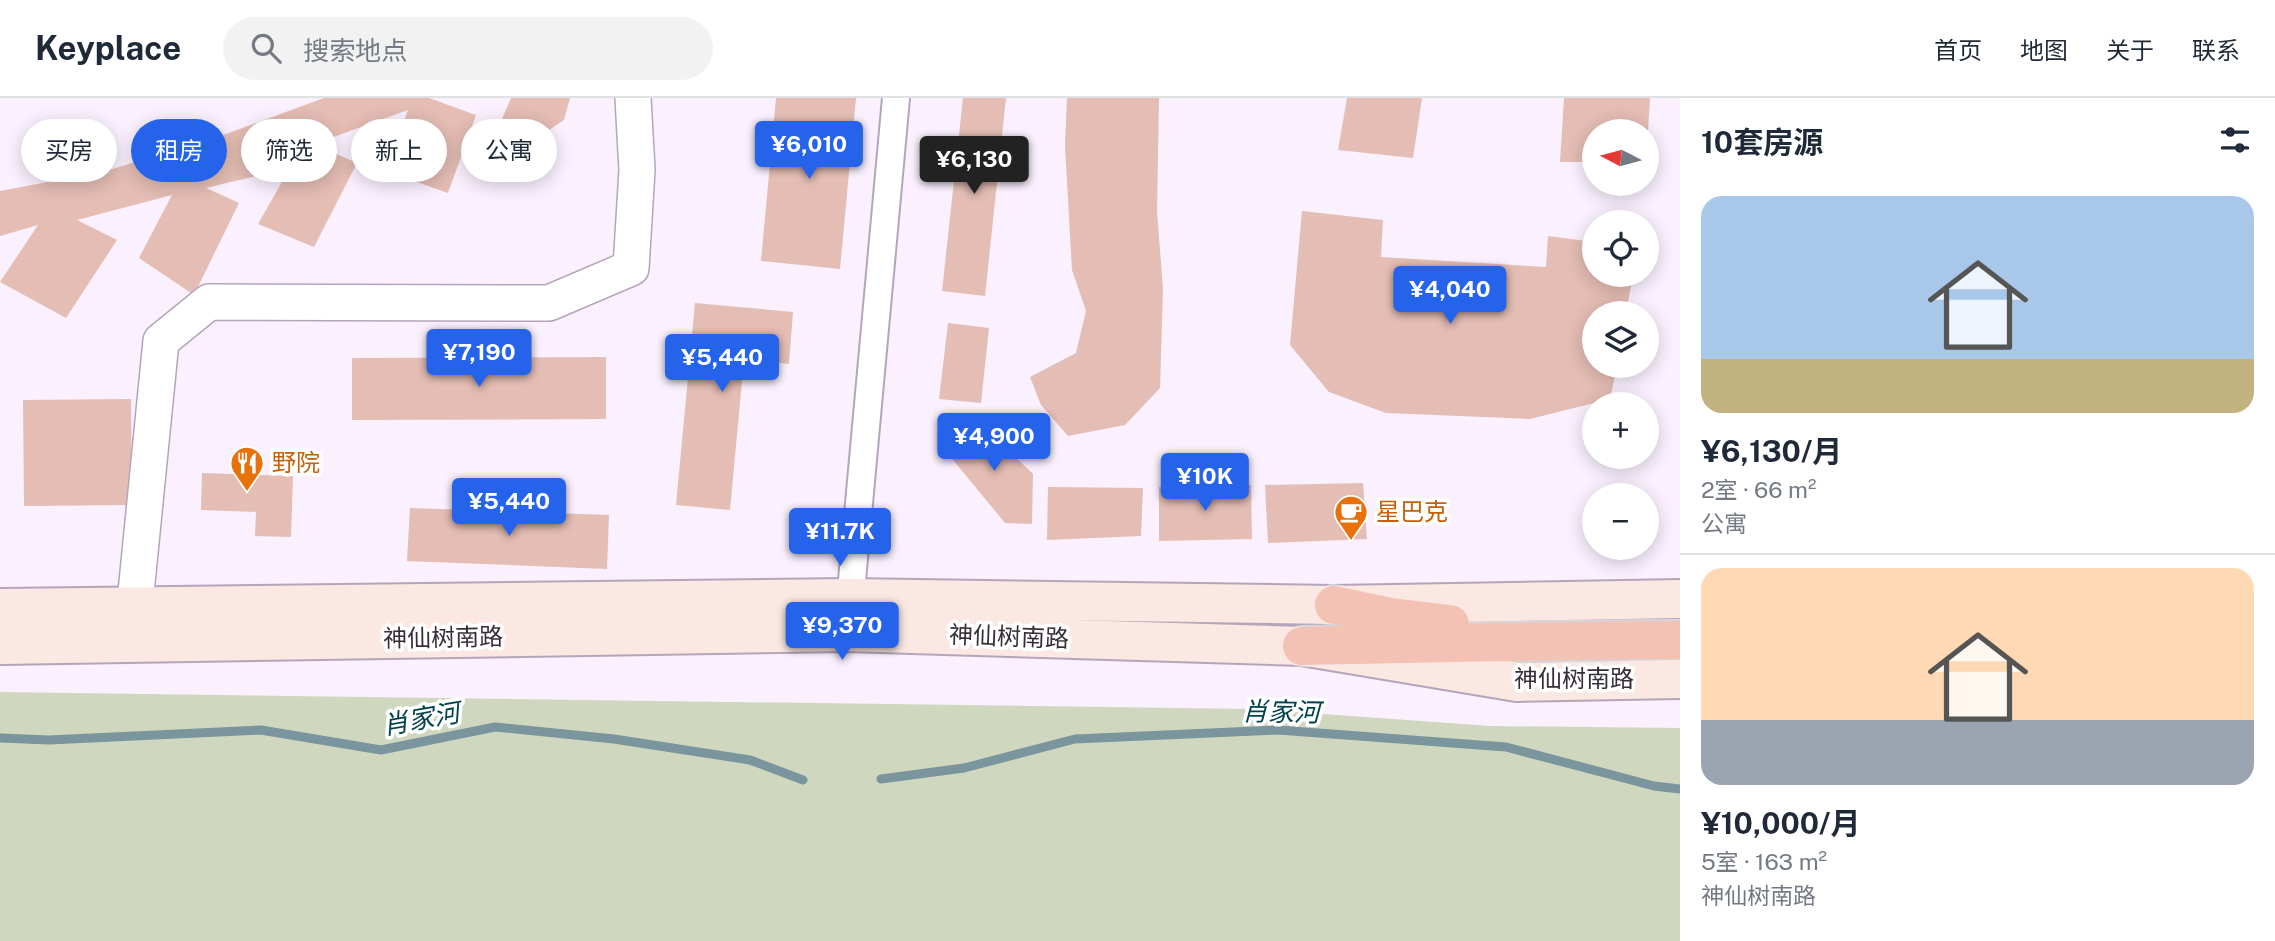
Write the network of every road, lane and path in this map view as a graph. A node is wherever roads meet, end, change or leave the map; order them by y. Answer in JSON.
{"nodes":[{"id":1,"x":633,"y":98,"type":"edge"},
{"id":2,"x":897,"y":98,"type":"edge"},
{"id":3,"x":1680,"y":599,"type":"edge"},
{"id":4,"x":135,"y":604,"type":"junction"},
{"id":5,"x":1334,"y":605,"type":"junction"},
{"id":6,"x":0,"y":608,"type":"edge"},
{"id":7,"x":848,"y":615,"type":"junction"},
{"id":8,"x":1538,"y":640,"type":"junction"},
{"id":9,"x":1680,"y":640,"type":"edge"},
{"id":10,"x":131,"y":643,"type":"junction"},
{"id":11,"x":0,"y":645,"type":"edge"},
{"id":12,"x":1302,"y":646,"type":"junction"},
{"id":13,"x":1680,"y":680,"type":"edge"}],
"edges":[{"from":1,"to":4,"type":"street"},
{"from":2,"to":7,"type":"street"},
{"from":3,"to":5,"type":"main road"},
{"from":4,"to":6,"type":"main road"},
{"from":4,"to":7,"type":"main road"},
{"from":4,"to":10,"type":"street"},
{"from":5,"to":7,"type":"main road"},
{"from":5,"to":8,"type":"highway"},
{"from":7,"to":10,"type":"main road","name":"神仙树南路"},
{"from":7,"to":12,"type":"main road","name":"神仙树南路"},
{"from":8,"to":9,"type":"highway"},
{"from":8,"to":12,"type":"highway"},
{"from":10,"to":11,"type":"main road","name":"神仙树南路"},
{"from":12,"to":13,"type":"main road","name":"神仙树南路"}]}
